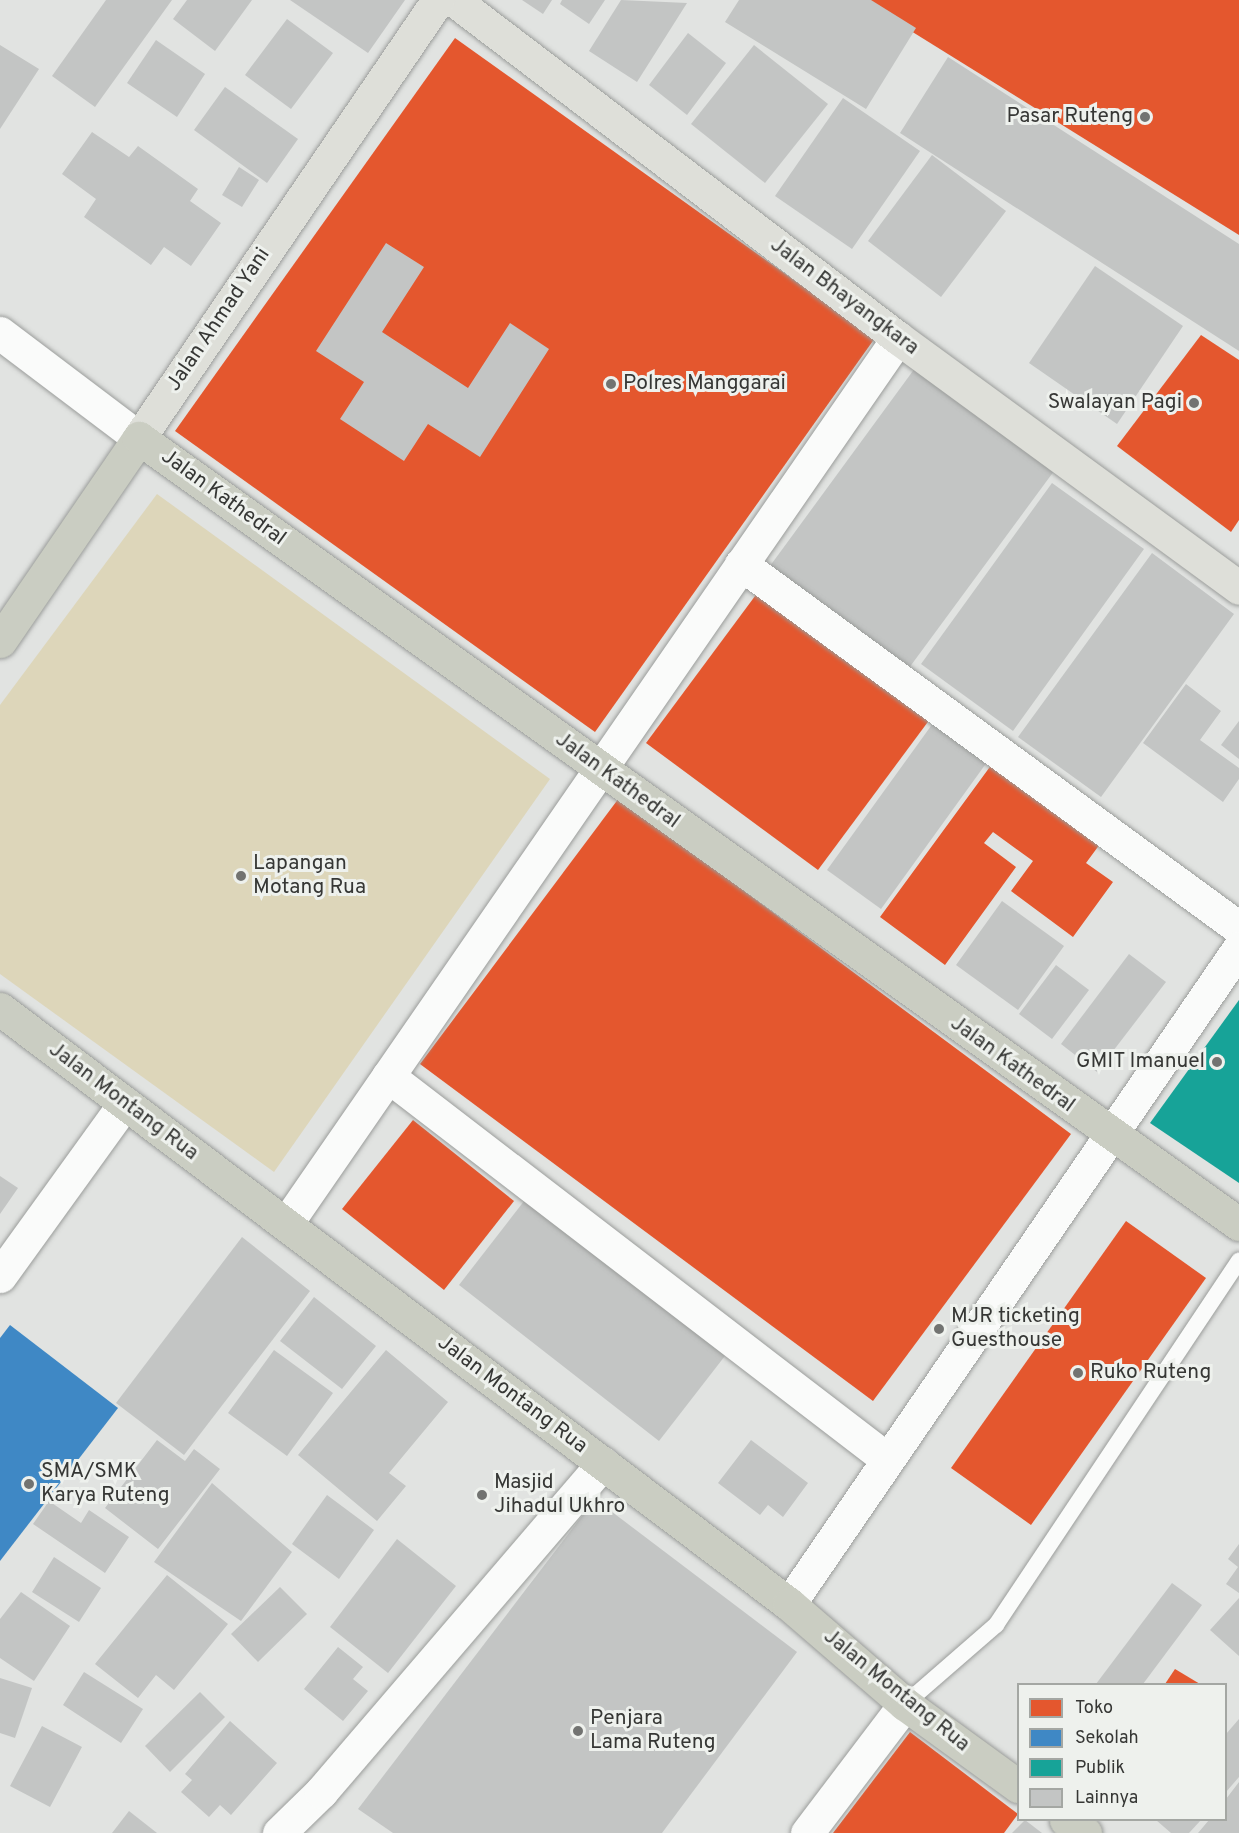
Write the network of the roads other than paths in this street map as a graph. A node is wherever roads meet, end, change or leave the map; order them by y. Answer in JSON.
{"nodes":[{"id":1,"x":438,"y":0,"type":"edge"},
{"id":2,"x":454,"y":0,"type":"edge"},
{"id":3,"x":0,"y":333,"type":"edge"},
{"id":4,"x":898,"y":338,"type":"junction"},
{"id":5,"x":139,"y":438,"type":"junction"},
{"id":6,"x":741,"y":564,"type":"junction"},
{"id":7,"x":1239,"y":588,"type":"edge"},
{"id":8,"x":0,"y":641,"type":"edge"},
{"id":9,"x":600,"y":769,"type":"junction"},
{"id":10,"x":1239,"y":928,"type":"edge"},
{"id":11,"x":1239,"y":948,"type":"edge"},
{"id":12,"x":0,"y":1009,"type":"edge"},
{"id":13,"x":388,"y":1076,"type":"junction"},
{"id":14,"x":125,"y":1103,"type":"junction"},
{"id":15,"x":1111,"y":1135,"type":"junction"},
{"id":16,"x":286,"y":1224,"type":"junction"},
{"id":17,"x":1239,"y":1224,"type":"edge"},
{"id":18,"x":1239,"y":1261,"type":"edge"},
{"id":19,"x":0,"y":1276,"type":"edge"},
{"id":20,"x":888,"y":1460,"type":"junction"},
{"id":21,"x":603,"y":1463,"type":"junction"},
{"id":22,"x":789,"y":1604,"type":"junction"},
{"id":23,"x":905,"y":1704,"type":"junction"},
{"id":24,"x":1017,"y":1784,"type":"edge"},
{"id":25,"x":1067,"y":1821,"type":"edge"},
{"id":26,"x":279,"y":1833,"type":"edge"},
{"id":27,"x":807,"y":1833,"type":"edge"},
{"id":28,"x":1085,"y":1833,"type":"edge"}],
"edges":[{"from":1,"to":5,"type":"main road","name":"Jalan Ahmad Yani"},
{"from":2,"to":4,"type":"main road","name":"Jalan Bhayangkara"},
{"from":3,"to":5,"type":"street","name":"Jalan Kathedral"},
{"from":4,"to":6,"type":"street"},
{"from":4,"to":7,"type":"main road","name":"Jalan Bhayangkara"},
{"from":5,"to":8,"type":"highway","name":"Jalan Ahmad Yani"},
{"from":5,"to":9,"type":"highway","name":"Jalan Kathedral"},
{"from":6,"to":9,"type":"street"},
{"from":6,"to":10,"type":"street"},
{"from":9,"to":13,"type":"street"},
{"from":9,"to":15,"type":"highway","name":"Jalan Kathedral"},
{"from":11,"to":15,"type":"street"},
{"from":12,"to":14,"type":"highway","name":"Jalan Montang Rua"},
{"from":13,"to":16,"type":"street"},
{"from":13,"to":20,"type":"street"},
{"from":14,"to":16,"type":"highway","name":"Jalan Montang Rua"},
{"from":14,"to":19,"type":"street"},
{"from":15,"to":17,"type":"highway","name":"Jalan Kathedral"},
{"from":15,"to":20,"type":"street"},
{"from":16,"to":21,"type":"highway","name":"Jalan Montang Rua"},
{"from":18,"to":23,"type":"lane"},
{"from":20,"to":22,"type":"street"},
{"from":21,"to":22,"type":"highway","name":"Jalan Montang Rua"},
{"from":21,"to":26,"type":"street"},
{"from":22,"to":23,"type":"highway","name":"Jalan Montang Rua"},
{"from":23,"to":24,"type":"highway","name":"Jalan Montang Rua"},
{"from":23,"to":27,"type":"street"},
{"from":25,"to":28,"type":"highway"}]}
